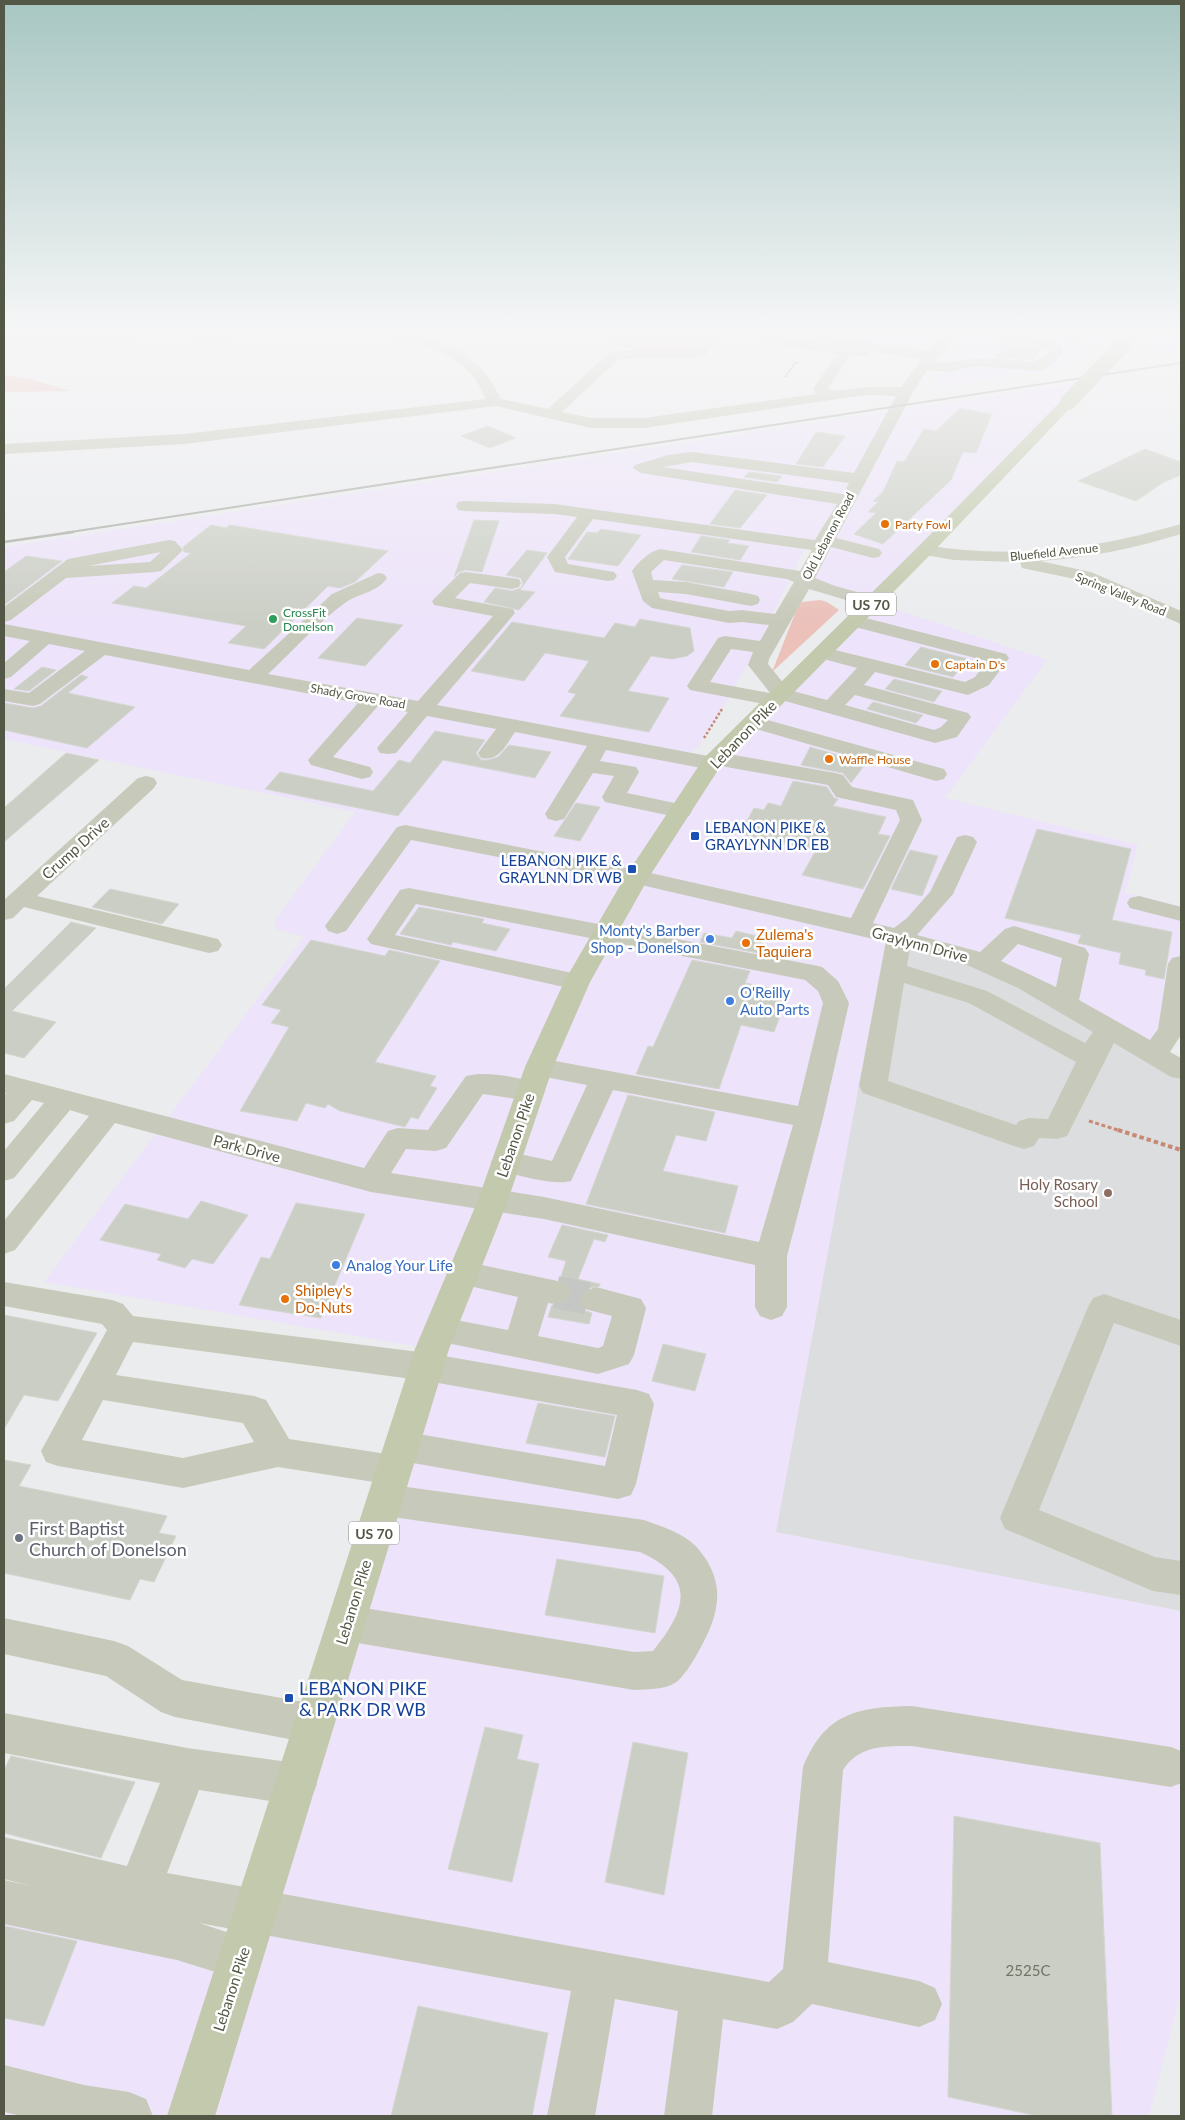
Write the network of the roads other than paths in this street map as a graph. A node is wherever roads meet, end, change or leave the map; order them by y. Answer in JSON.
{"nodes":[{"id":1,"x":277,"y":428,"type":"edge"},
{"id":2,"x":887,"y":428,"type":"edge"},
{"id":3,"x":1043,"y":428,"type":"edge"},
{"id":4,"x":4,"y":449,"type":"edge"},
{"id":5,"x":742,"y":463,"type":"junction"},
{"id":6,"x":794,"y":470,"type":"junction"},
{"id":7,"x":859,"y":479,"type":"junction"},
{"id":8,"x":727,"y":481,"type":"junction"},
{"id":9,"x":781,"y":490,"type":"junction"},
{"id":10,"x":847,"y":500,"type":"junction"},
{"id":11,"x":464,"y":506,"type":"dead end"},
{"id":12,"x":588,"y":514,"type":"junction"},
{"id":13,"x":1181,"y":529,"type":"edge"},
{"id":14,"x":683,"y":534,"type":"dead end"},
{"id":15,"x":821,"y":546,"type":"junction"},
{"id":16,"x":781,"y":547,"type":"junction"},
{"id":17,"x":925,"y":550,"type":"junction"},
{"id":18,"x":1076,"y":552,"type":"junction"},
{"id":19,"x":873,"y":553,"type":"dead end"},
{"id":20,"x":1002,"y":557,"type":"junction"},
{"id":21,"x":768,"y":570,"type":"junction"},
{"id":22,"x":60,"y":573,"type":"junction"},
{"id":23,"x":608,"y":576,"type":"dead end"},
{"id":24,"x":1085,"y":576,"type":"junction"},
{"id":25,"x":378,"y":578,"type":"dead end"},
{"id":26,"x":805,"y":580,"type":"junction"},
{"id":27,"x":645,"y":583,"type":"junction"},
{"id":28,"x":512,"y":584,"type":"dead end"},
{"id":29,"x":751,"y":600,"type":"dead end"},
{"id":30,"x":873,"y":602,"type":"junction"},
{"id":31,"x":4,"y":616,"type":"edge"},
{"id":32,"x":1181,"y":618,"type":"edge"},
{"id":33,"x":782,"y":621,"type":"junction"},
{"id":34,"x":854,"y":621,"type":"junction"},
{"id":35,"x":4,"y":630,"type":"edge"},
{"id":36,"x":46,"y":638,"type":"junction"},
{"id":37,"x":100,"y":648,"type":"junction"},
{"id":38,"x":766,"y":648,"type":"junction"},
{"id":39,"x":823,"y":652,"type":"junction"},
{"id":40,"x":871,"y":664,"type":"junction"},
{"id":41,"x":4,"y":673,"type":"edge"},
{"id":42,"x":253,"y":677,"type":"junction"},
{"id":43,"x":850,"y":687,"type":"junction"},
{"id":44,"x":4,"y":695,"type":"edge"},
{"id":45,"x":778,"y":697,"type":"junction"},
{"id":46,"x":373,"y":699,"type":"junction"},
{"id":47,"x":422,"y":708,"type":"junction"},
{"id":48,"x":830,"y":708,"type":"junction"},
{"id":49,"x":753,"y":722,"type":"junction"},
{"id":50,"x":511,"y":724,"type":"junction"},
{"id":51,"x":601,"y":742,"type":"junction"},
{"id":52,"x":388,"y":748,"type":"dead end"},
{"id":53,"x":489,"y":753,"type":"dead end"},
{"id":54,"x":715,"y":761,"type":"junction"},
{"id":55,"x":587,"y":765,"type":"junction"},
{"id":56,"x":362,"y":772,"type":"dead end"},
{"id":57,"x":936,"y":774,"type":"dead end"},
{"id":58,"x":146,"y":783,"type":"dead end"},
{"id":59,"x":681,"y":811,"type":"junction"},
{"id":60,"x":556,"y":814,"type":"dead end"},
{"id":61,"x":965,"y":842,"type":"dead end"},
{"id":62,"x":637,"y":877,"type":"junction"},
{"id":63,"x":1139,"y":903,"type":"dead end"},
{"id":64,"x":12,"y":906,"type":"edge"},
{"id":65,"x":1181,"y":914,"type":"edge"},
{"id":66,"x":336,"y":926,"type":"dead end"},
{"id":67,"x":859,"y":928,"type":"junction"},
{"id":68,"x":604,"y":933,"type":"junction"},
{"id":69,"x":899,"y":937,"type":"junction"},
{"id":70,"x":209,"y":945,"type":"dead end"},
{"id":71,"x":1181,"y":964,"type":"edge"},
{"id":72,"x":994,"y":967,"type":"junction"},
{"id":73,"x":894,"y":971,"type":"junction"},
{"id":74,"x":577,"y":982,"type":"junction"},
{"id":75,"x":978,"y":997,"type":"junction"},
{"id":76,"x":1065,"y":1004,"type":"junction"},
{"id":77,"x":1113,"y":1031,"type":"junction"},
{"id":78,"x":1155,"y":1054,"type":"junction"},
{"id":79,"x":1091,"y":1058,"type":"junction"},
{"id":80,"x":1181,"y":1070,"type":"edge"},
{"id":81,"x":535,"y":1079,"type":"junction"},
{"id":82,"x":604,"y":1079,"type":"junction"},
{"id":83,"x":15,"y":1086,"type":"edge"},
{"id":84,"x":64,"y":1099,"type":"junction"},
{"id":85,"x":109,"y":1111,"type":"junction"},
{"id":86,"x":4,"y":1114,"type":"edge"},
{"id":87,"x":808,"y":1118,"type":"junction"},
{"id":88,"x":506,"y":1162,"type":"junction"},
{"id":89,"x":4,"y":1170,"type":"edge"},
{"id":90,"x":371,"y":1181,"type":"junction"},
{"id":91,"x":493,"y":1200,"type":"junction"},
{"id":92,"x":4,"y":1242,"type":"edge"},
{"id":93,"x":771,"y":1256,"type":"junction"},
{"id":94,"x":463,"y":1273,"type":"junction"},
{"id":95,"x":4,"y":1294,"type":"edge"},
{"id":96,"x":596,"y":1300,"type":"tunnel mouth"},
{"id":97,"x":771,"y":1307,"type":"dead end"},
{"id":98,"x":124,"y":1328,"type":"junction"},
{"id":99,"x":440,"y":1330,"type":"junction"},
{"id":100,"x":1181,"y":1333,"type":"edge"},
{"id":101,"x":519,"y":1346,"type":"junction"},
{"id":102,"x":427,"y":1367,"type":"junction"},
{"id":103,"x":94,"y":1385,"type":"junction"},
{"id":104,"x":278,"y":1452,"type":"junction"},
{"id":105,"x":393,"y":1472,"type":"junction"},
{"id":106,"x":1181,"y":1578,"type":"edge"},
{"id":107,"x":346,"y":1623,"type":"junction"},
{"id":108,"x":4,"y":1636,"type":"edge"},
{"id":109,"x":314,"y":1724,"type":"junction"},
{"id":110,"x":4,"y":1733,"type":"edge"},
{"id":111,"x":1171,"y":1767,"type":"dead end"},
{"id":112,"x":187,"y":1768,"type":"junction"},
{"id":113,"x":296,"y":1784,"type":"junction"},
{"id":114,"x":4,"y":1858,"type":"edge"},
{"id":115,"x":139,"y":1890,"type":"junction"},
{"id":116,"x":4,"y":1902,"type":"edge"},
{"id":117,"x":256,"y":1910,"type":"junction"},
{"id":118,"x":241,"y":1958,"type":"junction"},
{"id":119,"x":596,"y":1972,"type":"junction"},
{"id":120,"x":804,"y":1980,"type":"junction"},
{"id":121,"x":703,"y":1992,"type":"junction"},
{"id":122,"x":919,"y":2004,"type":"dead end"},
{"id":123,"x":4,"y":2088,"type":"edge"},
{"id":124,"x":129,"y":2116,"type":"edge"},
{"id":125,"x":191,"y":2116,"type":"edge"},
{"id":126,"x":571,"y":2116,"type":"edge"},
{"id":127,"x":688,"y":2116,"type":"edge"}],
"edges":[{"from":1,"to":4,"type":"street"},
{"from":2,"to":7,"type":"street","name":"Old Lebanon Road"},
{"from":3,"to":17,"type":"main road","name":"Lebanon Pike","number":"US 70","bridge":true},
{"from":5,"to":6,"type":"street"},
{"from":5,"to":8,"type":"street"},
{"from":5,"to":8,"type":"street"},
{"from":6,"to":7,"type":"street"},
{"from":6,"to":9,"type":"street"},
{"from":7,"to":10,"type":"street","name":"Old Lebanon Road"},
{"from":8,"to":9,"type":"street"},
{"from":9,"to":10,"type":"street"},
{"from":10,"to":15,"type":"street","name":"Old Lebanon Road"},
{"from":11,"to":12,"type":"street"},
{"from":12,"to":15,"type":"street"},
{"from":12,"to":23,"type":"street"},
{"from":13,"to":18,"type":"street","name":"Bluefield Avenue"},
{"from":14,"to":16,"type":"street"},
{"from":15,"to":16,"type":"street"},
{"from":15,"to":19,"type":"street"},
{"from":15,"to":26,"type":"street","name":"Old Lebanon Road"},
{"from":16,"to":21,"type":"street"},
{"from":17,"to":20,"type":"street","name":"Bluefield Avenue"},
{"from":17,"to":30,"type":"main road","name":"Lebanon Pike","number":"US 70"},
{"from":18,"to":20,"type":"street","name":"Bluefield Avenue"},
{"from":18,"to":24,"type":"street"},
{"from":20,"to":24,"type":"street","name":"Spring Valley Road"},
{"from":21,"to":26,"type":"street"},
{"from":21,"to":27,"type":"street"},
{"from":22,"to":22,"type":"street"},
{"from":22,"to":31,"type":"street"},
{"from":24,"to":32,"type":"street","name":"Spring Valley Road"},
{"from":25,"to":42,"type":"street"},
{"from":26,"to":30,"type":"street"},
{"from":26,"to":33,"type":"street","name":"Old Lebanon Road"},
{"from":27,"to":29,"type":"street"},
{"from":27,"to":33,"type":"street"},
{"from":28,"to":47,"type":"street"},
{"from":30,"to":34,"type":"main road","name":"Lebanon Pike","number":"US 70"},
{"from":33,"to":38,"type":"street","name":"Old Lebanon Road"},
{"from":34,"to":39,"type":"main road","name":"Lebanon Pike","number":"US 70"},
{"from":34,"to":40,"type":"street"},
{"from":35,"to":36,"type":"street","name":"Shady Grove Road"},
{"from":36,"to":37,"type":"street","name":"Shady Grove Road"},
{"from":36,"to":41,"type":"street"},
{"from":37,"to":42,"type":"street","name":"Shady Grove Road"},
{"from":37,"to":44,"type":"street"},
{"from":38,"to":45,"type":"street","name":"Old Lebanon Road"},
{"from":38,"to":45,"type":"street"},
{"from":39,"to":40,"type":"street"},
{"from":39,"to":45,"type":"main road","name":"Lebanon Pike","number":"US 70"},
{"from":40,"to":43,"type":"street"},
{"from":42,"to":46,"type":"street","name":"Shady Grove Road"},
{"from":43,"to":48,"type":"street"},
{"from":43,"to":48,"type":"street"},
{"from":45,"to":48,"type":"street"},
{"from":45,"to":49,"type":"main road","name":"Lebanon Pike","number":"US 70"},
{"from":46,"to":47,"type":"street","name":"Shady Grove Road"},
{"from":46,"to":56,"type":"street"},
{"from":47,"to":50,"type":"street","name":"Shady Grove Road"},
{"from":47,"to":52,"type":"street"},
{"from":49,"to":54,"type":"main road","name":"Lebanon Pike","number":"US 70"},
{"from":49,"to":57,"type":"street"},
{"from":50,"to":51,"type":"street","name":"Shady Grove Road"},
{"from":50,"to":53,"type":"street"},
{"from":51,"to":54,"type":"street","name":"Shady Grove Road"},
{"from":51,"to":55,"type":"street"},
{"from":54,"to":59,"type":"main road","name":"Lebanon Pike","number":"US 70"},
{"from":54,"to":67,"type":"street","name":"Shady Grove Road"},
{"from":55,"to":59,"type":"street"},
{"from":55,"to":60,"type":"street"},
{"from":58,"to":64,"type":"street","name":"Crump Drive"},
{"from":59,"to":62,"type":"main road","name":"Lebanon Pike","number":"US 70"},
{"from":61,"to":69,"type":"street"},
{"from":62,"to":66,"type":"street","name":"Graylynn Drive"},
{"from":62,"to":67,"type":"street","name":"Graylynn Drive"},
{"from":62,"to":68,"type":"main road","name":"Lebanon Pike","number":"US 70"},
{"from":63,"to":65,"type":"street"},
{"from":64,"to":70,"type":"street"},
{"from":67,"to":69,"type":"street","name":"Graylynn Drive"},
{"from":68,"to":74,"type":"main road","name":"Lebanon Pike","number":"US 70"},
{"from":68,"to":74,"type":"street"},
{"from":68,"to":87,"type":"street"},
{"from":69,"to":72,"type":"street","name":"Graylynn Drive"},
{"from":69,"to":73,"type":"street"},
{"from":71,"to":78,"type":"street"},
{"from":72,"to":75,"type":"street"},
{"from":72,"to":76,"type":"street","name":"Graylynn Drive"},
{"from":72,"to":76,"type":"street"},
{"from":73,"to":75,"type":"street"},
{"from":73,"to":79,"type":"street"},
{"from":74,"to":81,"type":"main road","name":"Lebanon Pike","number":"US 70"},
{"from":75,"to":79,"type":"street"},
{"from":76,"to":77,"type":"street","name":"Graylynn Drive"},
{"from":77,"to":78,"type":"street","name":"Graylynn Drive"},
{"from":77,"to":79,"type":"street"},
{"from":78,"to":80,"type":"street","name":"Graylynn Drive"},
{"from":81,"to":82,"type":"street"},
{"from":81,"to":88,"type":"main road","name":"Lebanon Pike","number":"US 70"},
{"from":81,"to":90,"type":"street"},
{"from":82,"to":87,"type":"street"},
{"from":82,"to":88,"type":"street"},
{"from":83,"to":84,"type":"street","name":"Park Drive"},
{"from":83,"to":86,"type":"street"},
{"from":84,"to":85,"type":"street","name":"Park Drive"},
{"from":84,"to":89,"type":"street"},
{"from":85,"to":90,"type":"street","name":"Park Drive"},
{"from":85,"to":92,"type":"street"},
{"from":87,"to":93,"type":"street"},
{"from":88,"to":91,"type":"main road","name":"Lebanon Pike","number":"US 70"},
{"from":90,"to":91,"type":"street","name":"Park Drive"},
{"from":91,"to":93,"type":"street","name":"Park Drive"},
{"from":91,"to":94,"type":"main road","name":"Lebanon Pike","number":"US 70"},
{"from":93,"to":97,"type":"street"},
{"from":94,"to":99,"type":"main road","name":"Lebanon Pike","number":"US 70"},
{"from":94,"to":101,"type":"street"},
{"from":95,"to":98,"type":"street"},
{"from":96,"to":101,"type":"street"},
{"from":98,"to":102,"type":"street"},
{"from":98,"to":103,"type":"street"},
{"from":99,"to":101,"type":"street"},
{"from":99,"to":102,"type":"main road","name":"Lebanon Pike","number":"US 70"},
{"from":100,"to":106,"type":"street"},
{"from":102,"to":105,"type":"main road","name":"Lebanon Pike","number":"US 70"},
{"from":102,"to":105,"type":"street"},
{"from":103,"to":104,"type":"street"},
{"from":103,"to":104,"type":"street"},
{"from":104,"to":105,"type":"street"},
{"from":105,"to":107,"type":"main road","name":"Lebanon Pike","number":"US 70"},
{"from":105,"to":107,"type":"street"},
{"from":107,"to":109,"type":"main road","name":"Lebanon Pike","number":"US 70"},
{"from":108,"to":109,"type":"street"},
{"from":109,"to":113,"type":"main road","name":"Lebanon Pike","number":"US 70"},
{"from":110,"to":112,"type":"street"},
{"from":111,"to":120,"type":"street"},
{"from":112,"to":113,"type":"street"},
{"from":112,"to":115,"type":"street"},
{"from":113,"to":117,"type":"main road","name":"Lebanon Pike","number":"US 70"},
{"from":114,"to":115,"type":"street"},
{"from":115,"to":117,"type":"street"},
{"from":116,"to":118,"type":"street"},
{"from":117,"to":118,"type":"main road","name":"Lebanon Pike","number":"US 70"},
{"from":117,"to":119,"type":"street"},
{"from":118,"to":125,"type":"main road","name":"Lebanon Pike","number":"US 70"},
{"from":119,"to":121,"type":"street"},
{"from":119,"to":126,"type":"street"},
{"from":120,"to":121,"type":"street"},
{"from":120,"to":122,"type":"street"},
{"from":121,"to":127,"type":"street"},
{"from":123,"to":124,"type":"street"}]}
